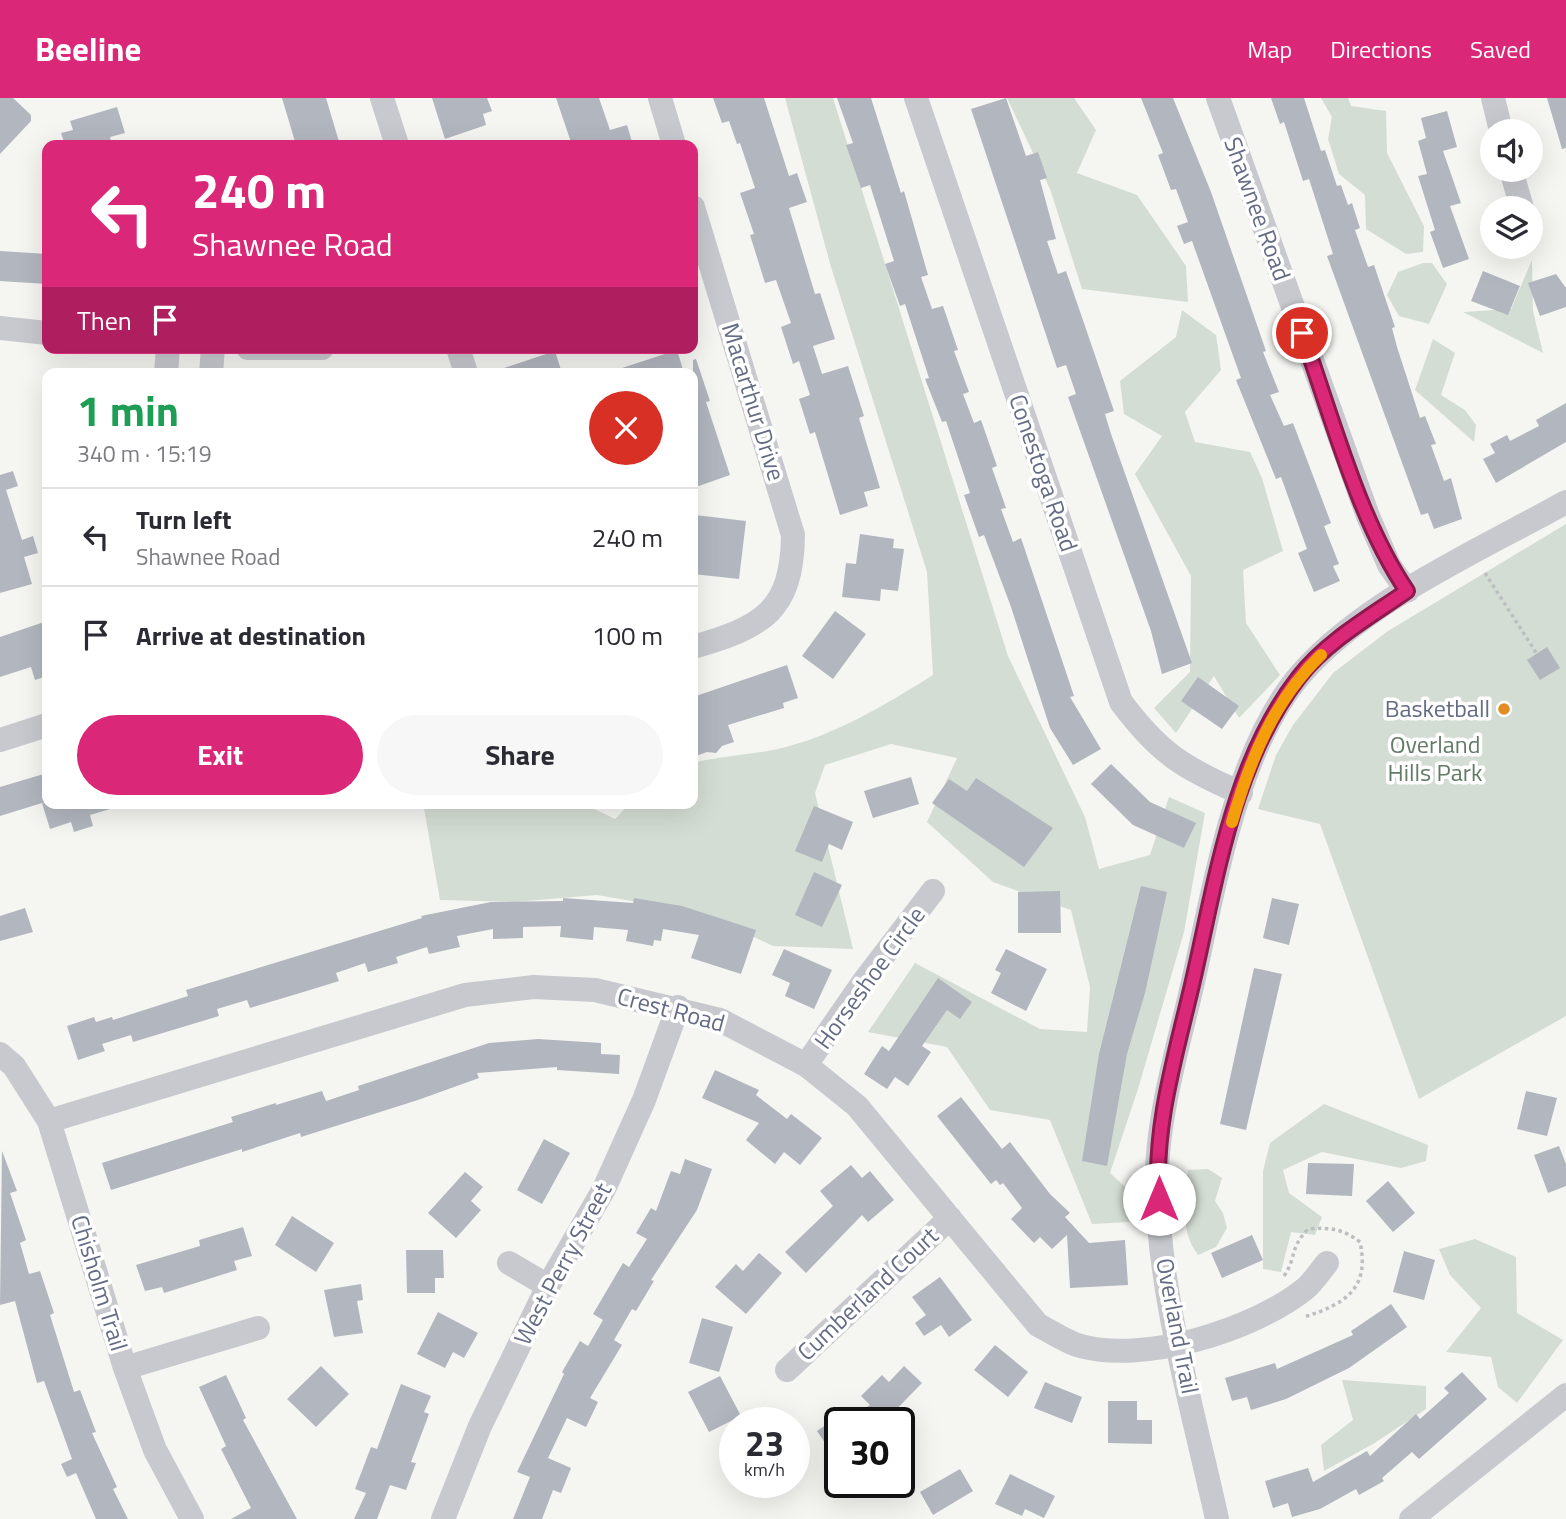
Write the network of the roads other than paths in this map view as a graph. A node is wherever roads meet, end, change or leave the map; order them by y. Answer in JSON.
{"nodes":[{"id":1,"x":383,"y":98,"type":"edge"},
{"id":2,"x":660,"y":98,"type":"edge"},
{"id":3,"x":916,"y":98,"type":"edge"},
{"id":4,"x":1218,"y":98,"type":"edge"},
{"id":5,"x":1493,"y":98,"type":"edge"},
{"id":6,"x":1498,"y":119,"type":"edge"},
{"id":7,"x":396,"y":140,"type":"edge"},
{"id":8,"x":673,"y":140,"type":"edge"},
{"id":9,"x":698,"y":222,"type":"edge"},
{"id":10,"x":0,"y":328,"type":"edge"},
{"id":11,"x":42,"y":332,"type":"edge"},
{"id":12,"x":1566,"y":502,"type":"edge"},
{"id":13,"x":1407,"y":591,"type":"junction"},
{"id":14,"x":698,"y":646,"type":"edge"},
{"id":15,"x":42,"y":727,"type":"edge"},
{"id":16,"x":0,"y":740,"type":"edge"},
{"id":17,"x":1241,"y":793,"type":"junction"},
{"id":18,"x":933,"y":891,"type":"dead end"},
{"id":19,"x":678,"y":1007,"type":"junction"},
{"id":20,"x":0,"y":1054,"type":"edge"},
{"id":21,"x":807,"y":1065,"type":"junction"},
{"id":22,"x":49,"y":1121,"type":"junction"},
{"id":23,"x":950,"y":1219,"type":"junction"},
{"id":24,"x":1327,"y":1263,"type":"dead end"},
{"id":25,"x":509,"y":1264,"type":"dead end"},
{"id":26,"x":548,"y":1286,"type":"junction"},
{"id":27,"x":258,"y":1328,"type":"dead end"},
{"id":28,"x":1179,"y":1343,"type":"junction"},
{"id":29,"x":125,"y":1368,"type":"junction"},
{"id":30,"x":787,"y":1370,"type":"dead end"},
{"id":31,"x":1566,"y":1395,"type":"edge"},
{"id":32,"x":192,"y":1519,"type":"edge"},
{"id":33,"x":443,"y":1519,"type":"edge"},
{"id":34,"x":1217,"y":1519,"type":"edge"},
{"id":35,"x":1411,"y":1519,"type":"edge"}],
"edges":[{"from":1,"to":7,"type":"street"},
{"from":2,"to":8,"type":"street"},
{"from":3,"to":17,"type":"street","name":"Conestoga Road"},
{"from":4,"to":13,"type":"street","name":"Shawnee Road"},
{"from":5,"to":6,"type":"street"},
{"from":9,"to":14,"type":"street","name":"Macarthur Drive"},
{"from":10,"to":11,"type":"street"},
{"from":12,"to":13,"type":"street","name":"Overland Trail"},
{"from":13,"to":17,"type":"street","name":"Overland Trail"},
{"from":15,"to":16,"type":"street"},
{"from":17,"to":28,"type":"street","name":"Overland Trail"},
{"from":18,"to":21,"type":"street","name":"Horseshoe Circle"},
{"from":19,"to":21,"type":"street","name":"Crest Road"},
{"from":19,"to":22,"type":"street","name":"Crest Road"},
{"from":19,"to":26,"type":"street","name":"West Perry Street"},
{"from":20,"to":22,"type":"street","name":"Chisholm Trail"},
{"from":21,"to":23,"type":"street","name":"Crest Road"},
{"from":22,"to":29,"type":"street","name":"Chisholm Trail"},
{"from":23,"to":28,"type":"street","name":"Crest Road"},
{"from":23,"to":30,"type":"street","name":"Cumberland Court"},
{"from":24,"to":28,"type":"street","name":"Crest Road"},
{"from":25,"to":26,"type":"street"},
{"from":26,"to":33,"type":"street","name":"West Perry Street"},
{"from":27,"to":29,"type":"street"},
{"from":28,"to":34,"type":"street","name":"Overland Trail"},
{"from":29,"to":32,"type":"street","name":"Chisholm Trail"},
{"from":31,"to":35,"type":"street"}]}
